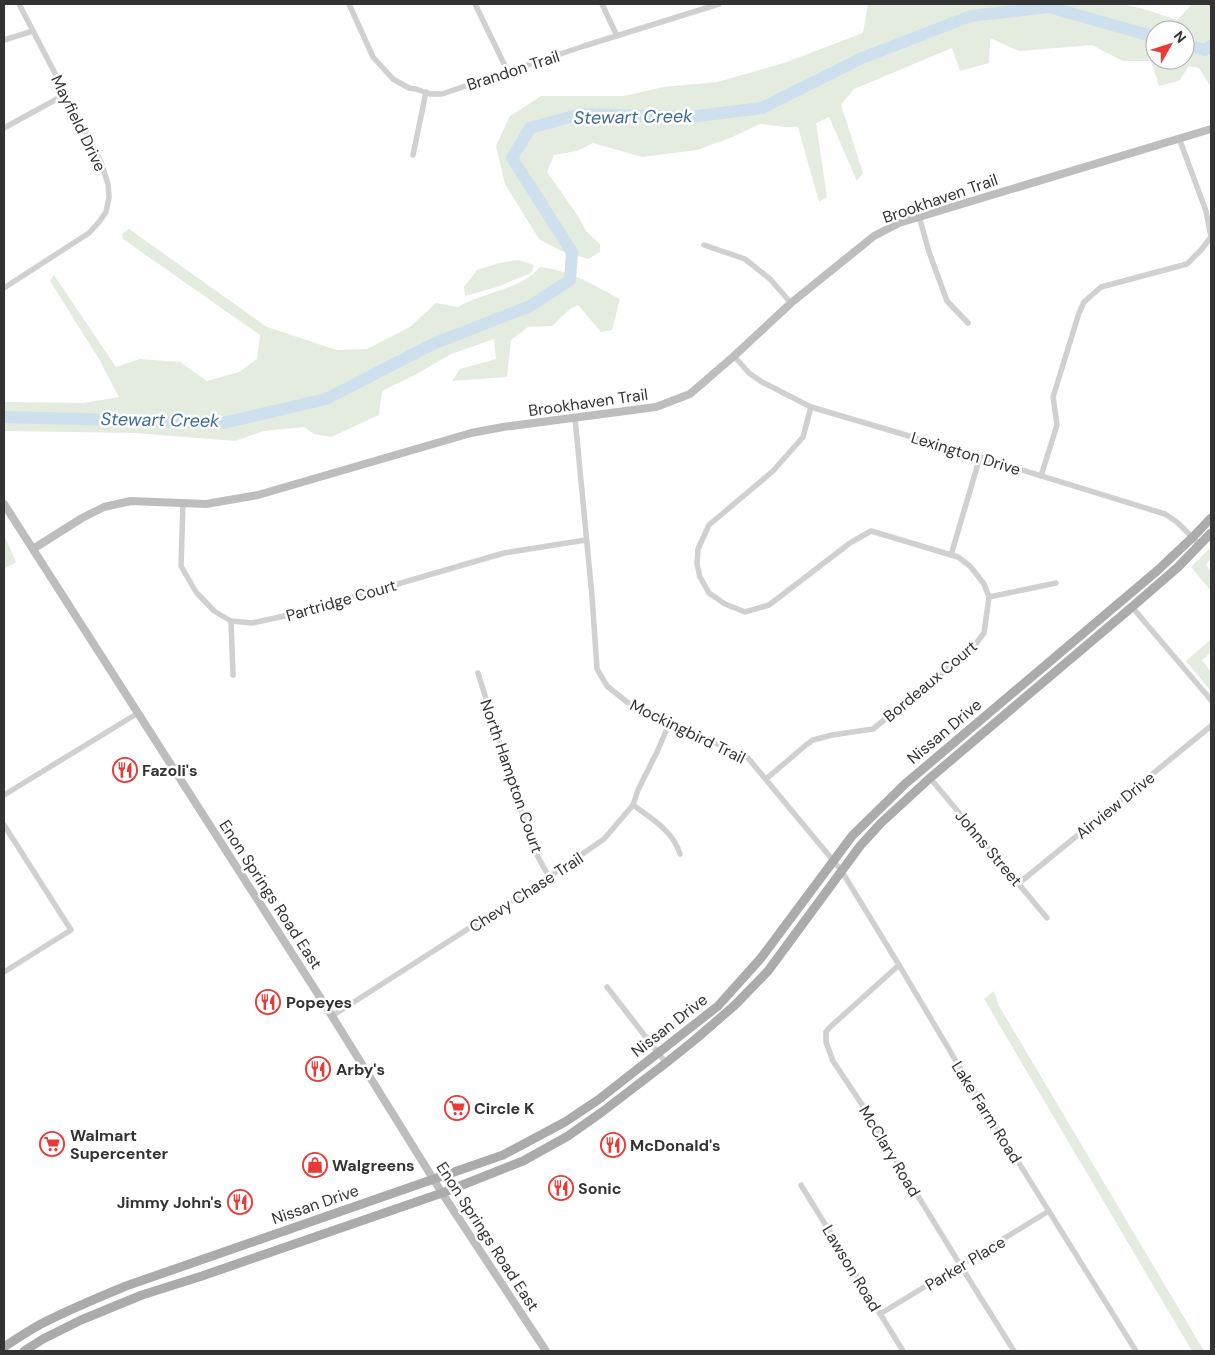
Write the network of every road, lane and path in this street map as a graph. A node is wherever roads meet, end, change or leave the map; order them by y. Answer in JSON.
{"nodes":[{"id":1,"x":19,"y":4,"type":"edge"},
{"id":2,"x":349,"y":4,"type":"edge"},
{"id":3,"x":475,"y":4,"type":"edge"},
{"id":4,"x":602,"y":4,"type":"edge"},
{"id":5,"x":718,"y":4,"type":"edge"},
{"id":6,"x":33,"y":31,"type":"junction"},
{"id":7,"x":617,"y":36,"type":"junction"},
{"id":8,"x":4,"y":40,"type":"edge"},
{"id":9,"x":508,"y":72,"type":"junction"},
{"id":10,"x":426,"y":92,"type":"junction"},
{"id":11,"x":66,"y":94,"type":"junction"},
{"id":12,"x":4,"y":128,"type":"edge"},
{"id":13,"x":1211,"y":129,"type":"edge"},
{"id":14,"x":1179,"y":138,"type":"junction"},
{"id":15,"x":413,"y":155,"type":"dead end"},
{"id":16,"x":919,"y":216,"type":"junction"},
{"id":17,"x":704,"y":245,"type":"dead end"},
{"id":18,"x":4,"y":288,"type":"edge"},
{"id":19,"x":791,"y":303,"type":"junction"},
{"id":20,"x":968,"y":323,"type":"dead end"},
{"id":21,"x":734,"y":356,"type":"junction"},
{"id":22,"x":811,"y":407,"type":"junction"},
{"id":23,"x":575,"y":418,"type":"junction"},
{"id":24,"x":980,"y":457,"type":"junction"},
{"id":25,"x":1041,"y":476,"type":"junction"},
{"id":26,"x":183,"y":503,"type":"junction"},
{"id":27,"x":4,"y":504,"type":"edge"},
{"id":28,"x":1211,"y":518,"type":"edge"},
{"id":29,"x":1211,"y":534,"type":"edge"},
{"id":30,"x":1193,"y":538,"type":"junction"},
{"id":31,"x":586,"y":540,"type":"junction"},
{"id":32,"x":1200,"y":546,"type":"junction"},
{"id":33,"x":33,"y":548,"type":"junction"},
{"id":34,"x":951,"y":555,"type":"junction"},
{"id":35,"x":1056,"y":583,"type":"dead end"},
{"id":36,"x":989,"y":597,"type":"junction"},
{"id":37,"x":1132,"y":607,"type":"junction"},
{"id":38,"x":231,"y":621,"type":"junction"},
{"id":39,"x":478,"y":673,"type":"dead end"},
{"id":40,"x":233,"y":675,"type":"dead end"},
{"id":41,"x":1211,"y":700,"type":"edge"},
{"id":42,"x":138,"y":713,"type":"junction"},
{"id":43,"x":670,"y":722,"type":"junction"},
{"id":44,"x":1211,"y":726,"type":"edge"},
{"id":45,"x":930,"y":778,"type":"junction"},
{"id":46,"x":766,"y":779,"type":"junction"},
{"id":47,"x":4,"y":795,"type":"edge"},
{"id":48,"x":633,"y":805,"type":"junction"},
{"id":49,"x":4,"y":825,"type":"edge"},
{"id":50,"x":680,"y":854,"type":"dead end"},
{"id":51,"x":833,"y":862,"type":"junction"},
{"id":52,"x":841,"y":870,"type":"junction"},
{"id":53,"x":550,"y":877,"type":"junction"},
{"id":54,"x":1018,"y":884,"type":"junction"},
{"id":55,"x":1047,"y":918,"type":"dead end"},
{"id":56,"x":899,"y":965,"type":"junction"},
{"id":57,"x":4,"y":972,"type":"edge"},
{"id":58,"x":607,"y":987,"type":"dead end"},
{"id":59,"x":332,"y":1016,"type":"junction"},
{"id":60,"x":659,"y":1053,"type":"junction"},
{"id":61,"x":666,"y":1063,"type":"junction"},
{"id":62,"x":434,"y":1179,"type":"junction"},
{"id":63,"x":801,"y":1185,"type":"dead end"},
{"id":64,"x":442,"y":1193,"type":"junction"},
{"id":65,"x":1049,"y":1211,"type":"junction"},
{"id":66,"x":960,"y":1266,"type":"junction"},
{"id":67,"x":880,"y":1314,"type":"junction"},
{"id":68,"x":4,"y":1347,"type":"edge"},
{"id":69,"x":24,"y":1351,"type":"edge"},
{"id":70,"x":546,"y":1351,"type":"edge"},
{"id":71,"x":903,"y":1351,"type":"edge"},
{"id":72,"x":1014,"y":1351,"type":"edge"},
{"id":73,"x":1136,"y":1351,"type":"edge"}],
"edges":[{"from":1,"to":6,"type":"street","name":"Mayfield Drive"},
{"from":2,"to":10,"type":"street","name":"Brandon Trail"},
{"from":3,"to":9,"type":"street"},
{"from":4,"to":7,"type":"street"},
{"from":5,"to":7,"type":"street","name":"Brandon Trail"},
{"from":6,"to":8,"type":"street"},
{"from":6,"to":11,"type":"street","name":"Mayfield Drive"},
{"from":7,"to":9,"type":"street","name":"Brandon Trail"},
{"from":9,"to":10,"type":"street","name":"Brandon Trail"},
{"from":10,"to":15,"type":"street"},
{"from":11,"to":12,"type":"street"},
{"from":11,"to":18,"type":"street","name":"Mayfield Drive"},
{"from":13,"to":14,"type":"street","name":"Brookhaven Trail"},
{"from":14,"to":16,"type":"street","name":"Brookhaven Trail"},
{"from":14,"to":25,"type":"street"},
{"from":16,"to":19,"type":"street","name":"Brookhaven Trail"},
{"from":16,"to":20,"type":"street"},
{"from":17,"to":19,"type":"street"},
{"from":19,"to":21,"type":"street","name":"Brookhaven Trail"},
{"from":21,"to":22,"type":"street","name":"Lexington Drive"},
{"from":21,"to":23,"type":"street","name":"Brookhaven Trail"},
{"from":22,"to":24,"type":"street","name":"Lexington Drive"},
{"from":22,"to":34,"type":"street"},
{"from":23,"to":26,"type":"street","name":"Brookhaven Trail"},
{"from":23,"to":31,"type":"street"},
{"from":24,"to":25,"type":"street","name":"Lexington Drive"},
{"from":24,"to":34,"type":"street"},
{"from":25,"to":30,"type":"street","name":"Lexington Drive"},
{"from":26,"to":33,"type":"street","name":"Brookhaven Trail"},
{"from":26,"to":38,"type":"street","name":"Partridge Court"},
{"from":27,"to":33,"type":"street","name":"Enon Springs Road East"},
{"from":28,"to":30,"type":"main road","name":"Nissan Drive"},
{"from":29,"to":32,"type":"main road","name":"Nissan Drive"},
{"from":30,"to":32,"type":"street","name":"Lexington Drive"},
{"from":30,"to":51,"type":"main road","name":"Nissan Drive"},
{"from":31,"to":38,"type":"street","name":"Partridge Court"},
{"from":31,"to":43,"type":"street","name":"Mockingbird Trail"},
{"from":32,"to":37,"type":"main road","name":"Nissan Drive"},
{"from":33,"to":42,"type":"street","name":"Enon Springs Road East"},
{"from":34,"to":36,"type":"street"},
{"from":35,"to":36,"type":"street"},
{"from":36,"to":46,"type":"street","name":"Bordeaux Court"},
{"from":37,"to":41,"type":"street"},
{"from":37,"to":45,"type":"main road","name":"Nissan Drive"},
{"from":38,"to":40,"type":"street"},
{"from":39,"to":53,"type":"street","name":"North Hampton Court"},
{"from":42,"to":47,"type":"street"},
{"from":42,"to":59,"type":"street","name":"Enon Springs Road East"},
{"from":43,"to":46,"type":"street","name":"Mockingbird Trail"},
{"from":43,"to":48,"type":"street","name":"Chevy Chase Trail"},
{"from":44,"to":54,"type":"street","name":"Airview Drive"},
{"from":45,"to":52,"type":"main road","name":"Nissan Drive"},
{"from":45,"to":54,"type":"street","name":"Johns Street"},
{"from":46,"to":51,"type":"street","name":"Mockingbird Trail"},
{"from":48,"to":50,"type":"street"},
{"from":48,"to":53,"type":"street","name":"Chevy Chase Trail"},
{"from":49,"to":57,"type":"street"},
{"from":51,"to":52,"type":"street","name":"Mockingbird Trail"},
{"from":51,"to":60,"type":"main road","name":"Nissan Drive"},
{"from":52,"to":56,"type":"street","name":"Lake Farm Road"},
{"from":52,"to":61,"type":"main road","name":"Nissan Drive"},
{"from":53,"to":59,"type":"street","name":"Chevy Chase Trail"},
{"from":54,"to":55,"type":"street","name":"Johns Street"},
{"from":56,"to":65,"type":"street","name":"Lake Farm Road"},
{"from":56,"to":66,"type":"street","name":"McClary Road"},
{"from":58,"to":60,"type":"street"},
{"from":59,"to":62,"type":"street","name":"Enon Springs Road East"},
{"from":60,"to":61,"type":"street"},
{"from":60,"to":62,"type":"main road","name":"Nissan Drive"},
{"from":61,"to":64,"type":"main road","name":"Nissan Drive"},
{"from":62,"to":64,"type":"street","name":"Enon Springs Road East"},
{"from":62,"to":68,"type":"main road","name":"Nissan Drive"},
{"from":63,"to":67,"type":"street","name":"Lawson Road"},
{"from":64,"to":69,"type":"main road","name":"Nissan Drive"},
{"from":64,"to":70,"type":"street","name":"Enon Springs Road East"},
{"from":65,"to":66,"type":"street","name":"Parker Place"},
{"from":65,"to":73,"type":"street","name":"Lake Farm Road"},
{"from":66,"to":67,"type":"street","name":"Parker Place"},
{"from":66,"to":72,"type":"street","name":"McClary Road"},
{"from":67,"to":71,"type":"street","name":"Lawson Road"}]}
